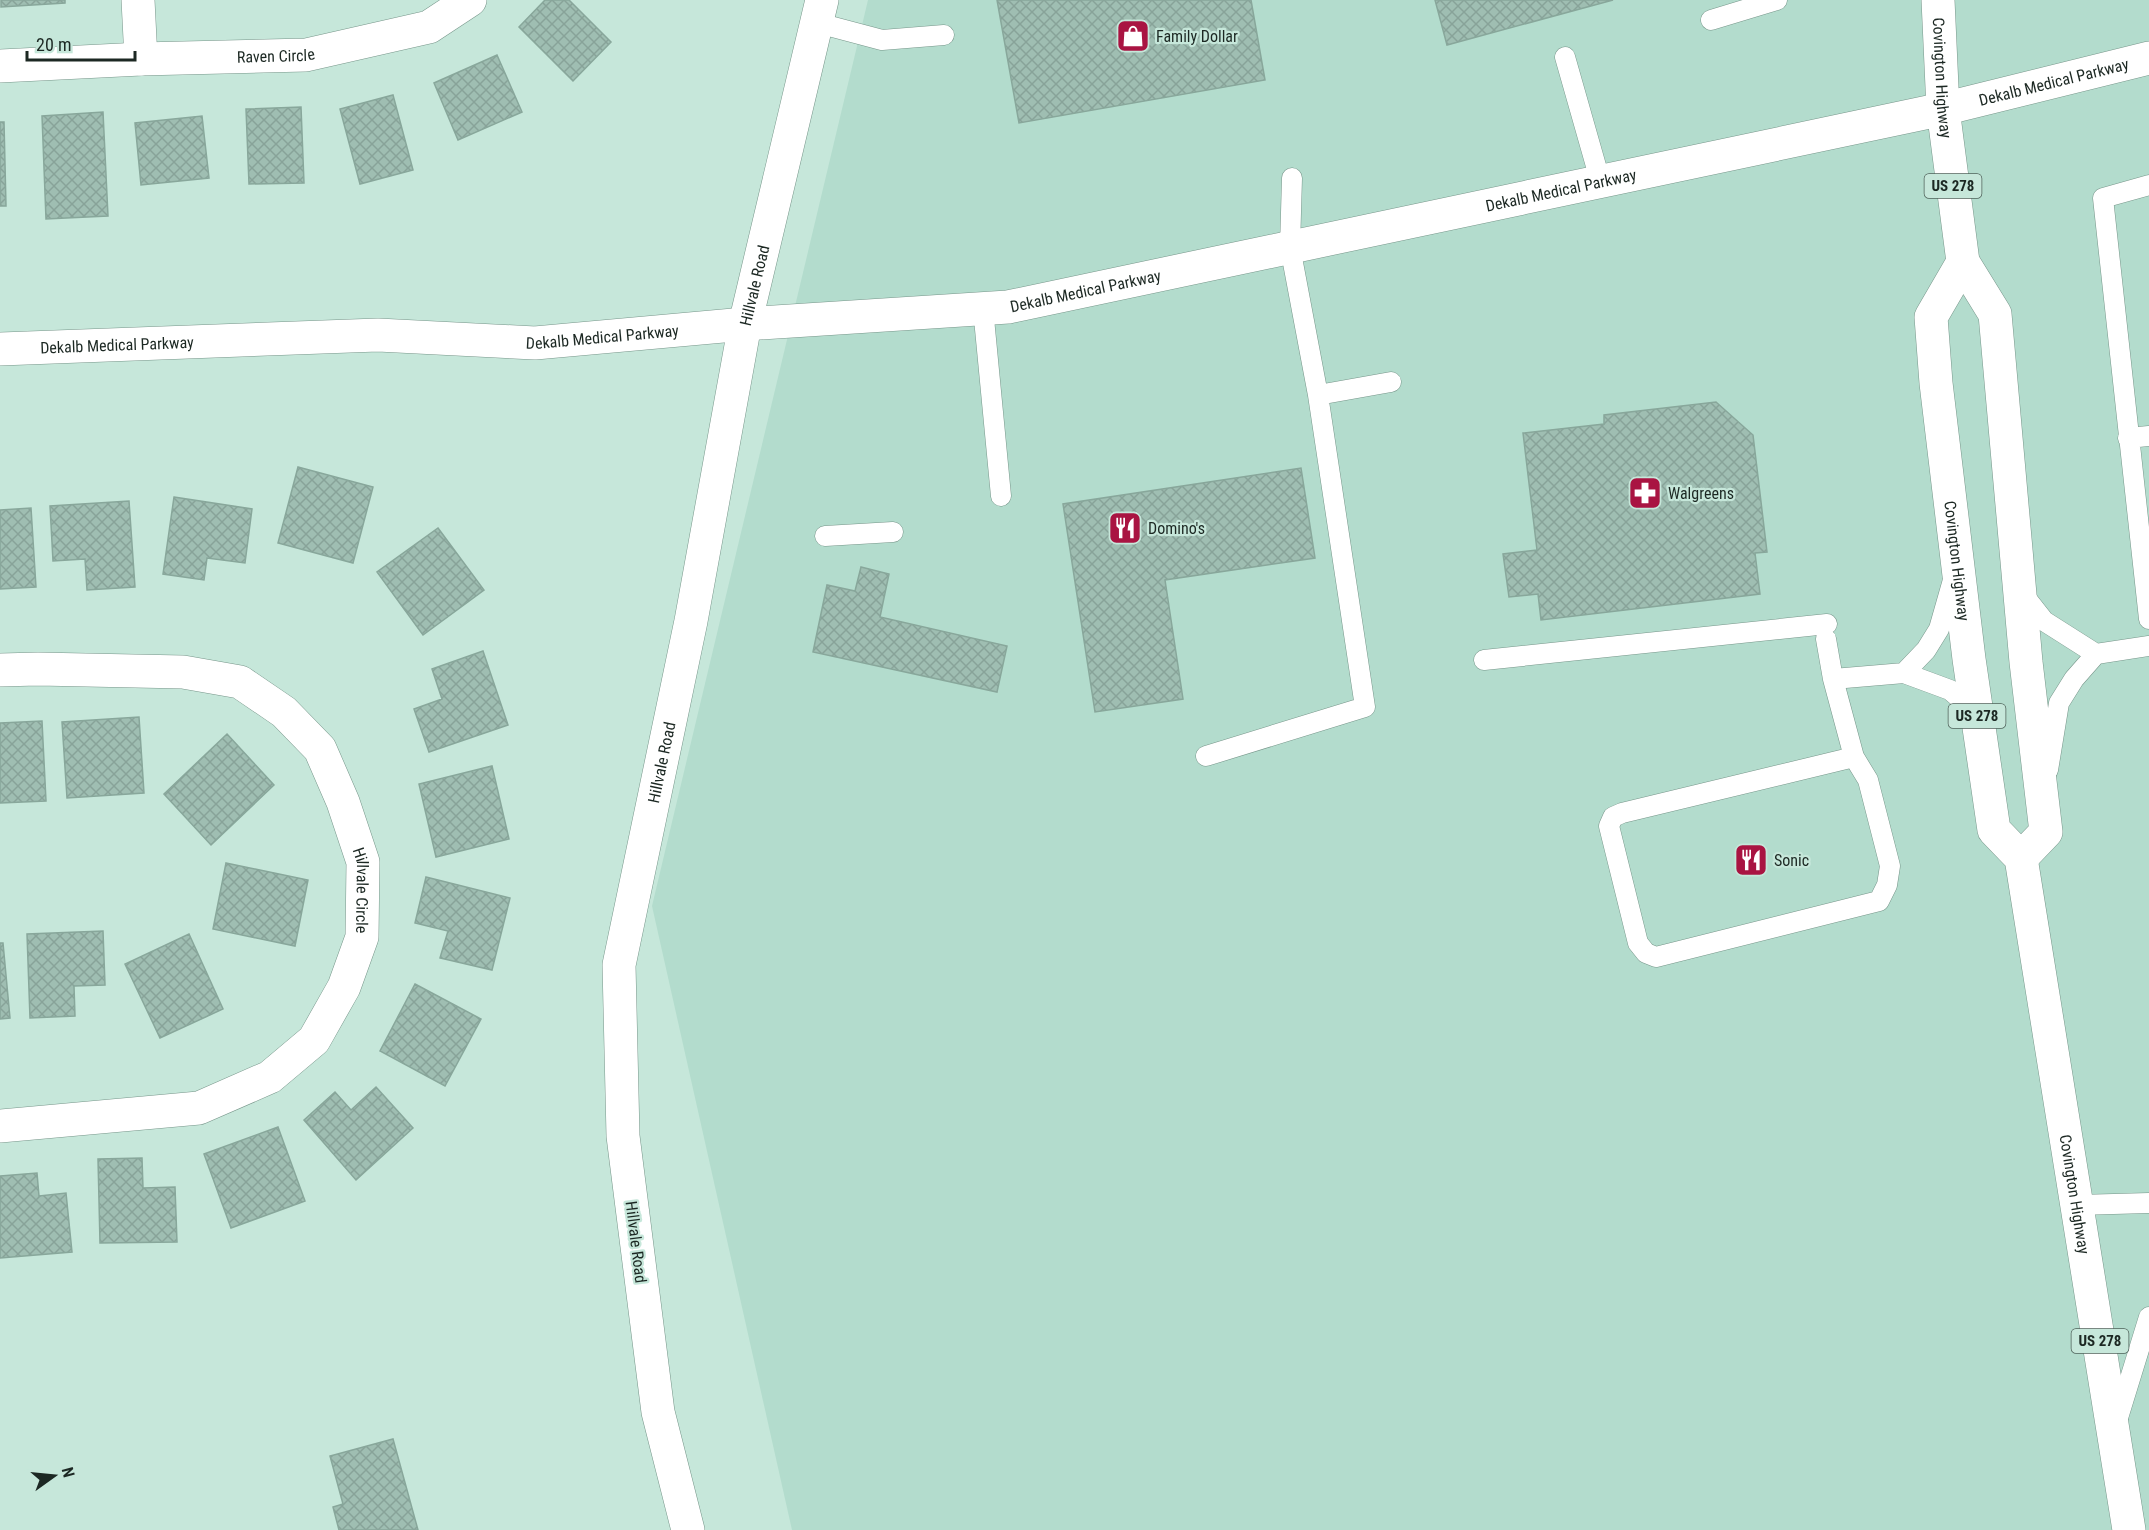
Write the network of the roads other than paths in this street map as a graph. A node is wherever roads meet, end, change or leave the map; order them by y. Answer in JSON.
{"nodes":[{"id":1,"x":138,"y":0,"type":"edge"},
{"id":2,"x":470,"y":0,"type":"edge"},
{"id":3,"x":1777,"y":0,"type":"edge"},
{"id":4,"x":1938,"y":0,"type":"edge"},
{"id":5,"x":820,"y":11,"type":"edge"},
{"id":6,"x":1710,"y":20,"type":"dead end"},
{"id":7,"x":944,"y":35,"type":"dead end"},
{"id":8,"x":1565,"y":57,"type":"dead end"},
{"id":9,"x":141,"y":58,"type":"junction"},
{"id":10,"x":2149,"y":58,"type":"edge"},
{"id":11,"x":0,"y":66,"type":"edge"},
{"id":12,"x":1943,"y":109,"type":"junction"},
{"id":13,"x":1292,"y":178,"type":"dead end"},
{"id":14,"x":1600,"y":180,"type":"junction"},
{"id":15,"x":2149,"y":185,"type":"edge"},
{"id":16,"x":1290,"y":247,"type":"junction"},
{"id":17,"x":1963,"y":262,"type":"junction"},
{"id":18,"x":983,"y":308,"type":"junction"},
{"id":19,"x":745,"y":324,"type":"junction"},
{"id":20,"x":0,"y":349,"type":"edge"},
{"id":21,"x":1391,"y":382,"type":"dead end"},
{"id":22,"x":1318,"y":395,"type":"junction"},
{"id":23,"x":2149,"y":436,"type":"edge"},
{"id":24,"x":2128,"y":438,"type":"junction"},
{"id":25,"x":1001,"y":496,"type":"dead end"},
{"id":26,"x":2143,"y":515,"type":"edge"},
{"id":27,"x":893,"y":532,"type":"dead end"},
{"id":28,"x":825,"y":536,"type":"dead end"},
{"id":29,"x":1957,"y":563,"type":"junction"},
{"id":30,"x":2147,"y":580,"type":"edge"},
{"id":31,"x":2020,"y":589,"type":"junction"},
{"id":32,"x":2149,"y":619,"type":"edge"},
{"id":33,"x":2149,"y":646,"type":"edge"},
{"id":34,"x":2096,"y":654,"type":"junction"},
{"id":35,"x":1484,"y":660,"type":"dead end"},
{"id":36,"x":0,"y":670,"type":"edge"},
{"id":37,"x":1904,"y":673,"type":"junction"},
{"id":38,"x":1833,"y":679,"type":"junction"},
{"id":39,"x":1976,"y":712,"type":"junction"},
{"id":40,"x":1206,"y":756,"type":"dead end"},
{"id":41,"x":1854,"y":757,"type":"junction"},
{"id":42,"x":2042,"y":798,"type":"junction"},
{"id":43,"x":2021,"y":858,"type":"junction"},
{"id":44,"x":0,"y":1126,"type":"edge"},
{"id":45,"x":2149,"y":1203,"type":"edge"},
{"id":46,"x":2078,"y":1205,"type":"junction"},
{"id":47,"x":2149,"y":1317,"type":"edge"},
{"id":48,"x":2114,"y":1429,"type":"junction"},
{"id":49,"x":688,"y":1530,"type":"edge"},
{"id":50,"x":2129,"y":1530,"type":"edge"}],
"edges":[{"from":1,"to":9,"type":"main road"},
{"from":2,"to":9,"type":"main road","name":"Raven Circle"},
{"from":3,"to":6,"type":"lane"},
{"from":4,"to":12,"type":"main road","name":"Covington Highway","number":"US 278"},
{"from":5,"to":7,"type":"lane"},
{"from":5,"to":19,"type":"main road","name":"Hillvale Road"},
{"from":8,"to":14,"type":"lane"},
{"from":9,"to":11,"type":"main road","name":"Raven Circle"},
{"from":10,"to":12,"type":"main road","name":"Dekalb Medical Parkway"},
{"from":12,"to":14,"type":"main road","name":"Dekalb Medical Parkway"},
{"from":12,"to":17,"type":"main road","name":"Covington Highway","number":"US 278"},
{"from":13,"to":16,"type":"lane"},
{"from":14,"to":16,"type":"main road","name":"Dekalb Medical Parkway"},
{"from":15,"to":24,"type":"lane"},
{"from":16,"to":18,"type":"main road","name":"Dekalb Medical Parkway"},
{"from":16,"to":22,"type":"lane"},
{"from":17,"to":29,"type":"main road","name":"Covington Highway","number":"US 278"},
{"from":17,"to":31,"type":"main road","name":"Covington Highway","number":"US 278"},
{"from":18,"to":19,"type":"main road","name":"Dekalb Medical Parkway"},
{"from":18,"to":25,"type":"lane"},
{"from":19,"to":20,"type":"main road","name":"Dekalb Medical Parkway"},
{"from":19,"to":49,"type":"main road","name":"Hillvale Road"},
{"from":21,"to":22,"type":"lane"},
{"from":22,"to":40,"type":"lane"},
{"from":23,"to":24,"type":"lane"},
{"from":24,"to":26,"type":"lane"},
{"from":26,"to":30,"type":"lane"},
{"from":27,"to":28,"type":"lane"},
{"from":29,"to":37,"type":"lane"},
{"from":29,"to":39,"type":"main road","name":"Covington Highway","number":"US 278"},
{"from":30,"to":32,"type":"lane"},
{"from":31,"to":34,"type":"lane"},
{"from":31,"to":42,"type":"main road","name":"Covington Highway","number":"US 278"},
{"from":33,"to":34,"type":"lane"},
{"from":34,"to":42,"type":"lane"},
{"from":35,"to":38,"type":"lane"},
{"from":36,"to":44,"type":"main road","name":"Hillvale Circle"},
{"from":37,"to":38,"type":"lane"},
{"from":37,"to":39,"type":"lane"},
{"from":38,"to":41,"type":"lane"},
{"from":39,"to":43,"type":"main road","name":"Covington Highway","number":"US 278"},
{"from":41,"to":41,"type":"lane"},
{"from":42,"to":43,"type":"main road","name":"Covington Highway","number":"US 278"},
{"from":43,"to":46,"type":"main road","name":"Covington Highway","number":"US 278"},
{"from":45,"to":46,"type":"lane"},
{"from":46,"to":48,"type":"main road","name":"Covington Highway","number":"US 278"},
{"from":47,"to":48,"type":"lane"},
{"from":48,"to":50,"type":"main road","name":"Covington Highway","number":"US 278"}]}
